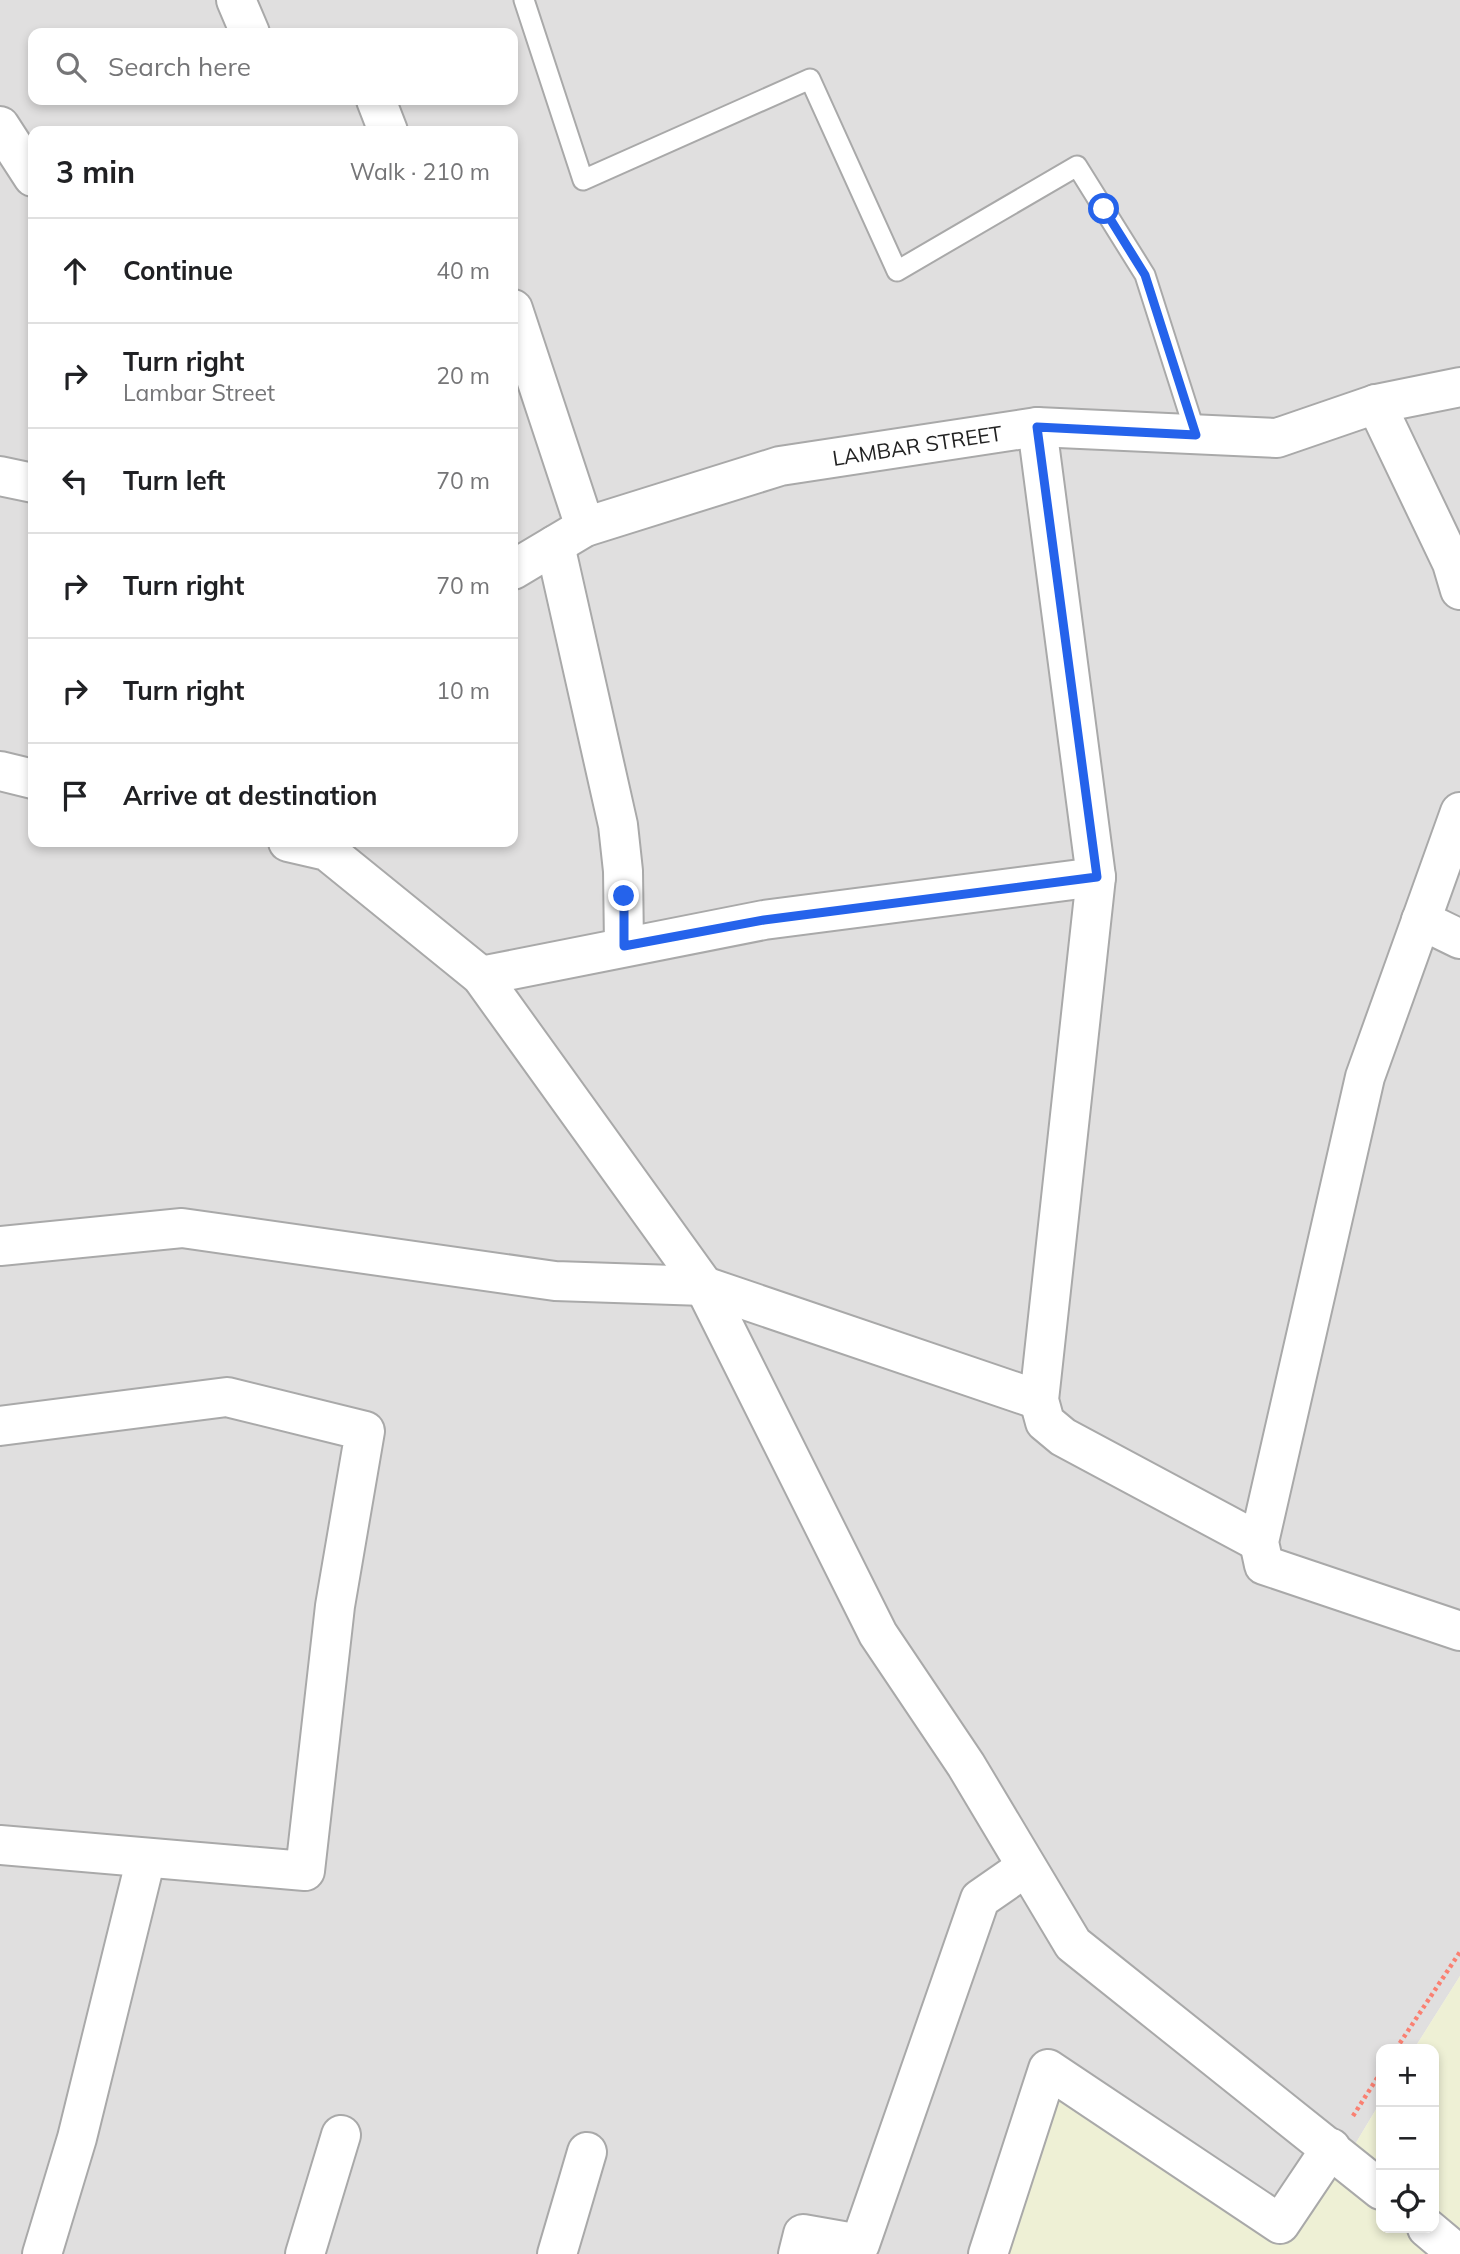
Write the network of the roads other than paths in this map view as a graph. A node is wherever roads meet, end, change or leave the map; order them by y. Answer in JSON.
{"nodes":[{"id":1,"x":236,"y":0,"type":"edge"},
{"id":2,"x":524,"y":0,"type":"edge"},
{"id":3,"x":248,"y":28,"type":"edge"},
{"id":4,"x":378,"y":105,"type":"edge"},
{"id":5,"x":386,"y":126,"type":"edge"},
{"id":6,"x":518,"y":329,"type":"edge"},
{"id":7,"x":1460,"y":387,"type":"edge"},
{"id":8,"x":1376,"y":404,"type":"junction"},
{"id":9,"x":1037,"y":427,"type":"junction"},
{"id":10,"x":1196,"y":435,"type":"junction"},
{"id":11,"x":0,"y":476,"type":"edge"},
{"id":12,"x":28,"y":482,"type":"edge"},
{"id":13,"x":570,"y":536,"type":"junction"},
{"id":14,"x":518,"y":567,"type":"edge"},
{"id":15,"x":1460,"y":590,"type":"edge"},
{"id":16,"x":0,"y":771,"type":"edge"},
{"id":17,"x":28,"y":778,"type":"edge"},
{"id":18,"x":1460,"y":813,"type":"edge"},
{"id":19,"x":328,"y":847,"type":"edge"},
{"id":20,"x":1097,"y":877,"type":"junction"},
{"id":21,"x":1421,"y":920,"type":"junction"},
{"id":22,"x":1460,"y":939,"type":"edge"},
{"id":23,"x":624,"y":946,"type":"junction"},
{"id":24,"x":481,"y":976,"type":"junction"},
{"id":25,"x":0,"y":1247,"type":"edge"},
{"id":26,"x":704,"y":1286,"type":"junction"},
{"id":27,"x":1039,"y":1400,"type":"junction"},
{"id":28,"x":0,"y":1426,"type":"edge"},
{"id":29,"x":1259,"y":1542,"type":"junction"},
{"id":30,"x":1460,"y":1631,"type":"edge"},
{"id":31,"x":0,"y":1845,"type":"edge"},
{"id":32,"x":146,"y":1858,"type":"junction"},
{"id":33,"x":1026,"y":1867,"type":"junction"},
{"id":34,"x":341,"y":2134,"type":"dead end"},
{"id":35,"x":1331,"y":2148,"type":"junction"},
{"id":36,"x":587,"y":2152,"type":"dead end"},
{"id":37,"x":1376,"y":2186,"type":"edge"},
{"id":38,"x":1433,"y":2233,"type":"edge"},
{"id":39,"x":42,"y":2254,"type":"edge"},
{"id":40,"x":305,"y":2254,"type":"edge"},
{"id":41,"x":557,"y":2254,"type":"edge"},
{"id":42,"x":798,"y":2254,"type":"edge"},
{"id":43,"x":988,"y":2254,"type":"edge"},
{"id":44,"x":1458,"y":2254,"type":"edge"}],
"edges":[{"from":1,"to":3,"type":"street"},
{"from":2,"to":10,"type":"lane"},
{"from":4,"to":5,"type":"street"},
{"from":6,"to":13,"type":"street"},
{"from":7,"to":8,"type":"street","name":"LAMBAR STREET"},
{"from":8,"to":10,"type":"street","name":"LAMBAR STREET"},
{"from":8,"to":15,"type":"street"},
{"from":9,"to":10,"type":"street","name":"LAMBAR STREET"},
{"from":9,"to":13,"type":"street","name":"LAMBAR STREET"},
{"from":9,"to":20,"type":"street"},
{"from":11,"to":12,"type":"street"},
{"from":13,"to":14,"type":"street","name":"LAMBAR STREET"},
{"from":13,"to":23,"type":"street"},
{"from":16,"to":17,"type":"street"},
{"from":18,"to":21,"type":"street"},
{"from":19,"to":24,"type":"street"},
{"from":20,"to":23,"type":"street"},
{"from":20,"to":27,"type":"street"},
{"from":21,"to":22,"type":"street"},
{"from":21,"to":29,"type":"street"},
{"from":23,"to":24,"type":"street"},
{"from":24,"to":26,"type":"street"},
{"from":25,"to":26,"type":"street"},
{"from":26,"to":27,"type":"street"},
{"from":26,"to":33,"type":"street"},
{"from":27,"to":29,"type":"street"},
{"from":28,"to":32,"type":"street"},
{"from":29,"to":30,"type":"street"},
{"from":31,"to":32,"type":"street"},
{"from":32,"to":39,"type":"street"},
{"from":33,"to":35,"type":"street"},
{"from":33,"to":42,"type":"street"},
{"from":34,"to":40,"type":"street"},
{"from":35,"to":37,"type":"street"},
{"from":35,"to":43,"type":"street"},
{"from":36,"to":41,"type":"street"},
{"from":38,"to":44,"type":"street"}]}
